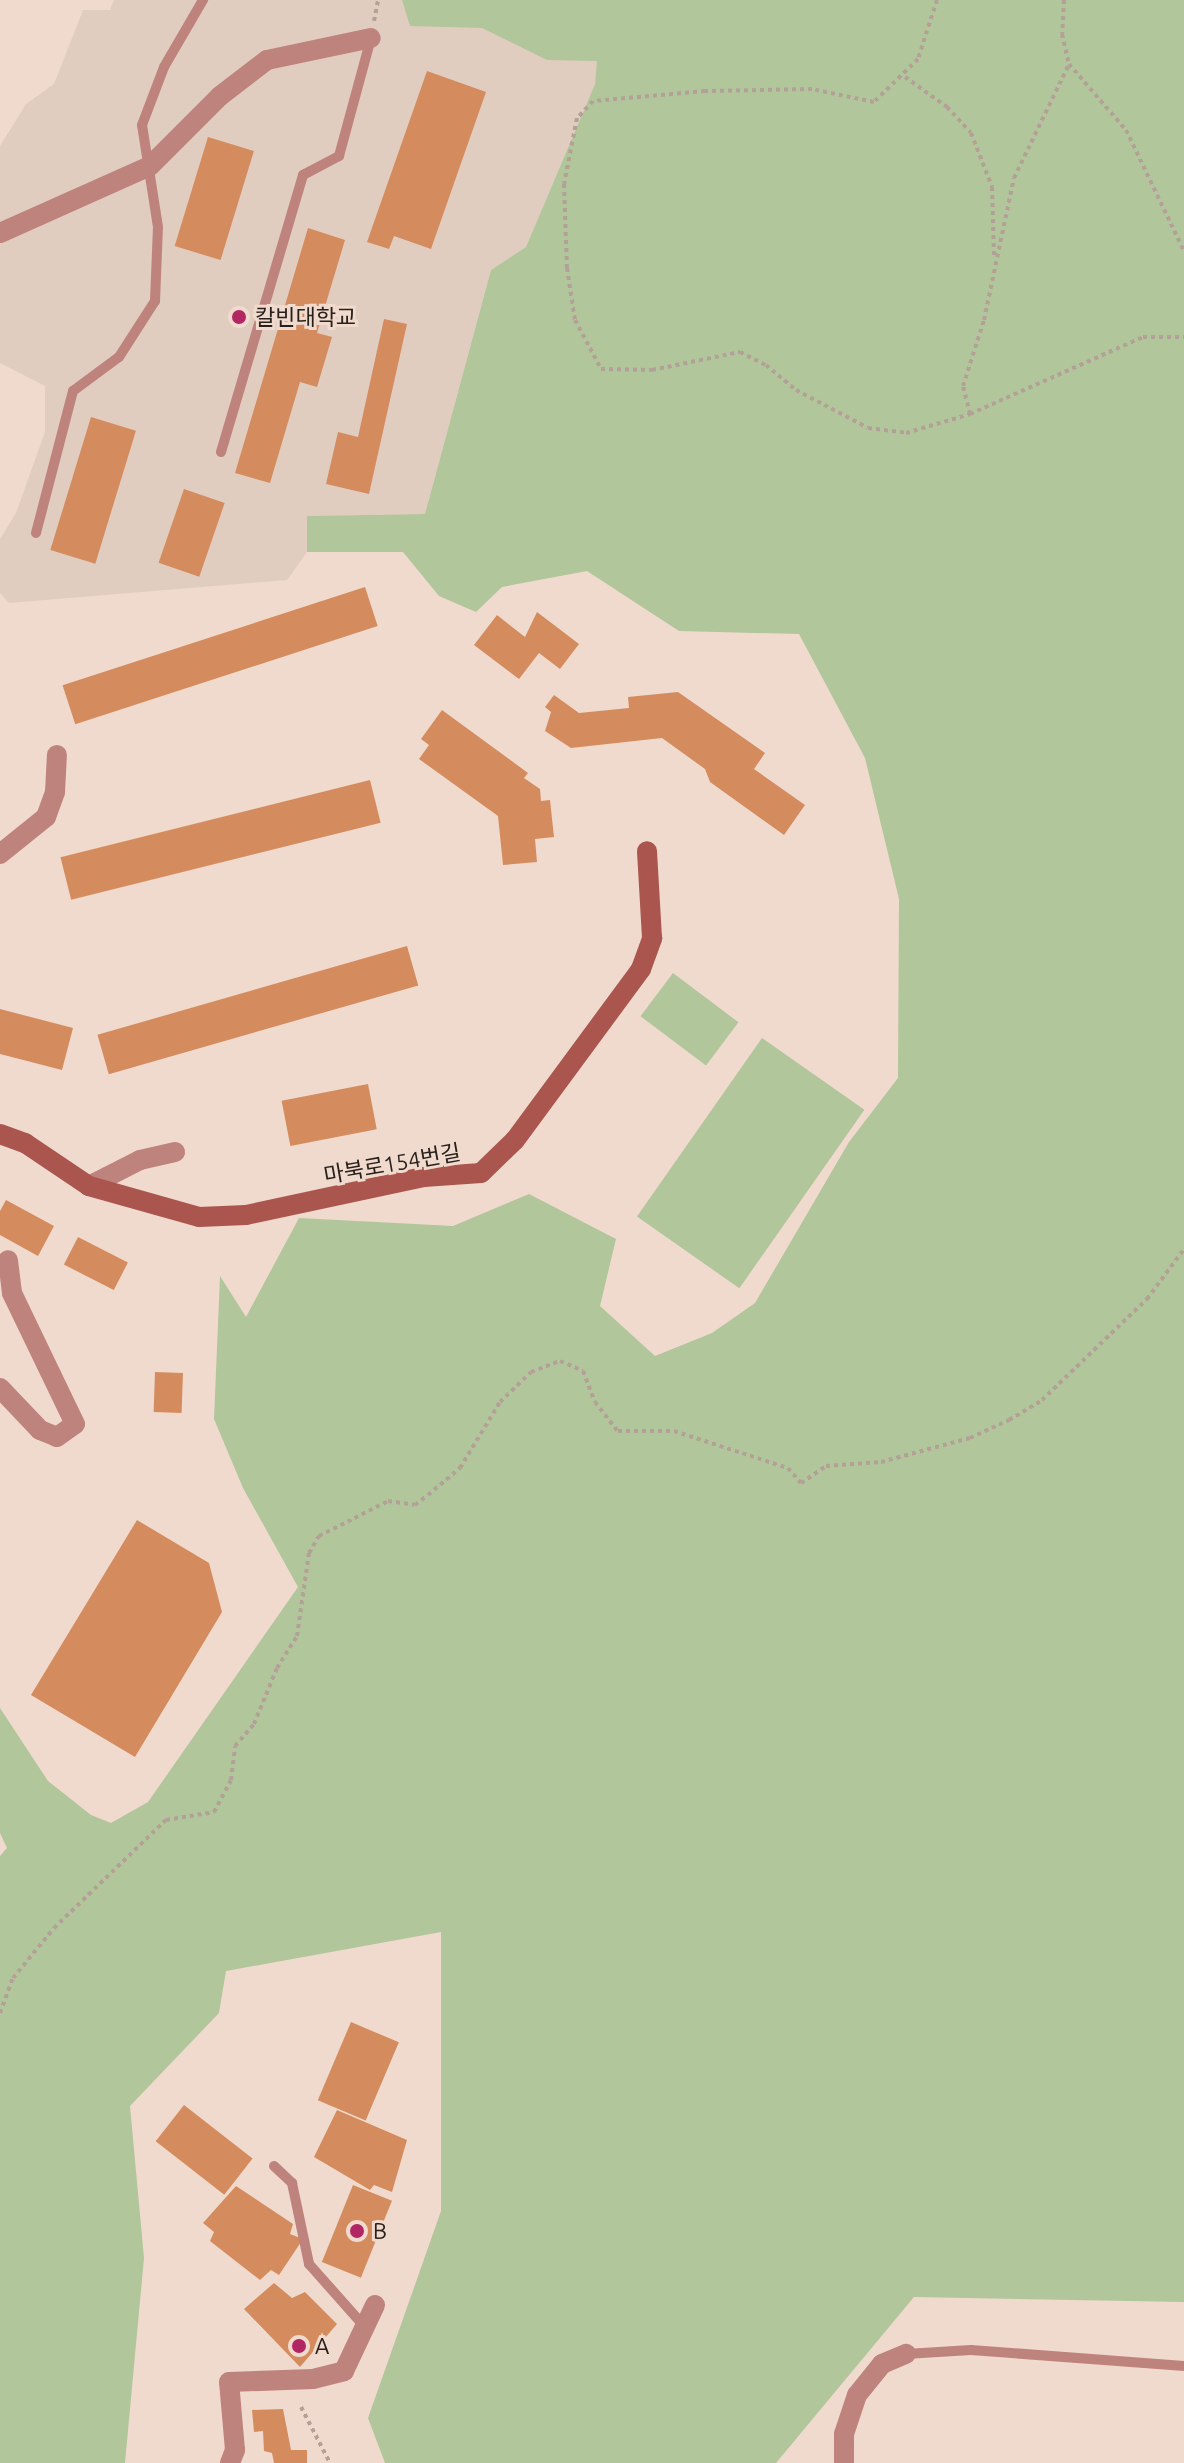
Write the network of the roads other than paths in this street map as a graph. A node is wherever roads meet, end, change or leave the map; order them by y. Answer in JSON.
{"nodes":[{"id":1,"x":203,"y":0,"type":"edge"},
{"id":2,"x":371,"y":38,"type":"joint"},
{"id":3,"x":150,"y":166,"type":"junction"},
{"id":4,"x":0,"y":233,"type":"edge"},
{"id":5,"x":221,"y":452,"type":"dead end"},
{"id":6,"x":36,"y":533,"type":"dead end"},
{"id":7,"x":57,"y":755,"type":"dead end"},
{"id":8,"x":647,"y":851,"type":"dead end"},
{"id":9,"x":0,"y":854,"type":"edge"},
{"id":10,"x":0,"y":1134,"type":"edge"},
{"id":11,"x":175,"y":1152,"type":"dead end"},
{"id":12,"x":89,"y":1186,"type":"junction"},
{"id":13,"x":8,"y":1260,"type":"dead end"},
{"id":14,"x":0,"y":1388,"type":"edge"},
{"id":15,"x":274,"y":2166,"type":"dead end"},
{"id":16,"x":375,"y":2305,"type":"dead end"},
{"id":17,"x":366,"y":2328,"type":"junction"},
{"id":18,"x":906,"y":2354,"type":"joint"},
{"id":19,"x":1184,"y":2366,"type":"edge"},
{"id":20,"x":230,"y":2463,"type":"edge"},
{"id":21,"x":844,"y":2463,"type":"edge"}],
"edges":[{"from":1,"to":3,"type":"lane"},
{"from":2,"to":3,"type":"street"},
{"from":2,"to":5,"type":"lane"},
{"from":3,"to":4,"type":"street"},
{"from":3,"to":6,"type":"lane"},
{"from":7,"to":9,"type":"street"},
{"from":8,"to":12,"type":"street","name":"마북로154번길"},
{"from":10,"to":12,"type":"street","name":"마북로154번길"},
{"from":11,"to":12,"type":"street"},
{"from":13,"to":14,"type":"street"},
{"from":15,"to":17,"type":"lane"},
{"from":16,"to":17,"type":"street"},
{"from":17,"to":20,"type":"street"},
{"from":18,"to":19,"type":"lane"},
{"from":18,"to":21,"type":"street"}]}
